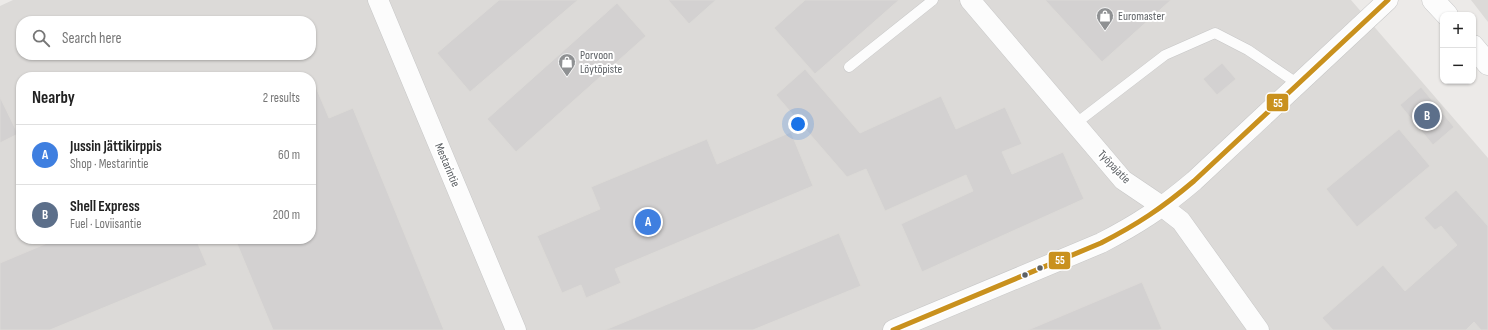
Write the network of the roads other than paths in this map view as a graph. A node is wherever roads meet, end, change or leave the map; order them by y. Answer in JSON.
{"nodes":[{"id":1,"x":378,"y":0,"type":"edge"},
{"id":2,"x":933,"y":0,"type":"edge"},
{"id":3,"x":970,"y":0,"type":"edge"},
{"id":4,"x":1388,"y":0,"type":"edge"},
{"id":5,"x":1433,"y":0,"type":"edge"},
{"id":6,"x":1444,"y":12,"type":"edge"},
{"id":7,"x":1475,"y":48,"type":"edge"},
{"id":8,"x":1488,"y":64,"type":"edge"},
{"id":9,"x":849,"y":67,"type":"dead end"},
{"id":10,"x":1298,"y":84,"type":"junction"},
{"id":11,"x":1075,"y":124,"type":"junction"},
{"id":12,"x":1163,"y":207,"type":"junction"},
{"id":13,"x":516,"y":330,"type":"edge"},
{"id":14,"x":893,"y":330,"type":"edge"},
{"id":15,"x":1259,"y":330,"type":"edge"}],
"edges":[{"from":1,"to":13,"type":"street","name":"Mestarintie"},
{"from":2,"to":9,"type":"lane"},
{"from":3,"to":11,"type":"street","name":"Työpajatie"},
{"from":4,"to":10,"type":"street"},
{"from":5,"to":6,"type":"main road"},
{"from":7,"to":8,"type":"main road"},
{"from":10,"to":11,"type":"lane"},
{"from":10,"to":12,"type":"street"},
{"from":11,"to":12,"type":"street","name":"Työpajatie"},
{"from":12,"to":14,"type":"street"},
{"from":12,"to":15,"type":"street","name":"Työpajatie"}]}
